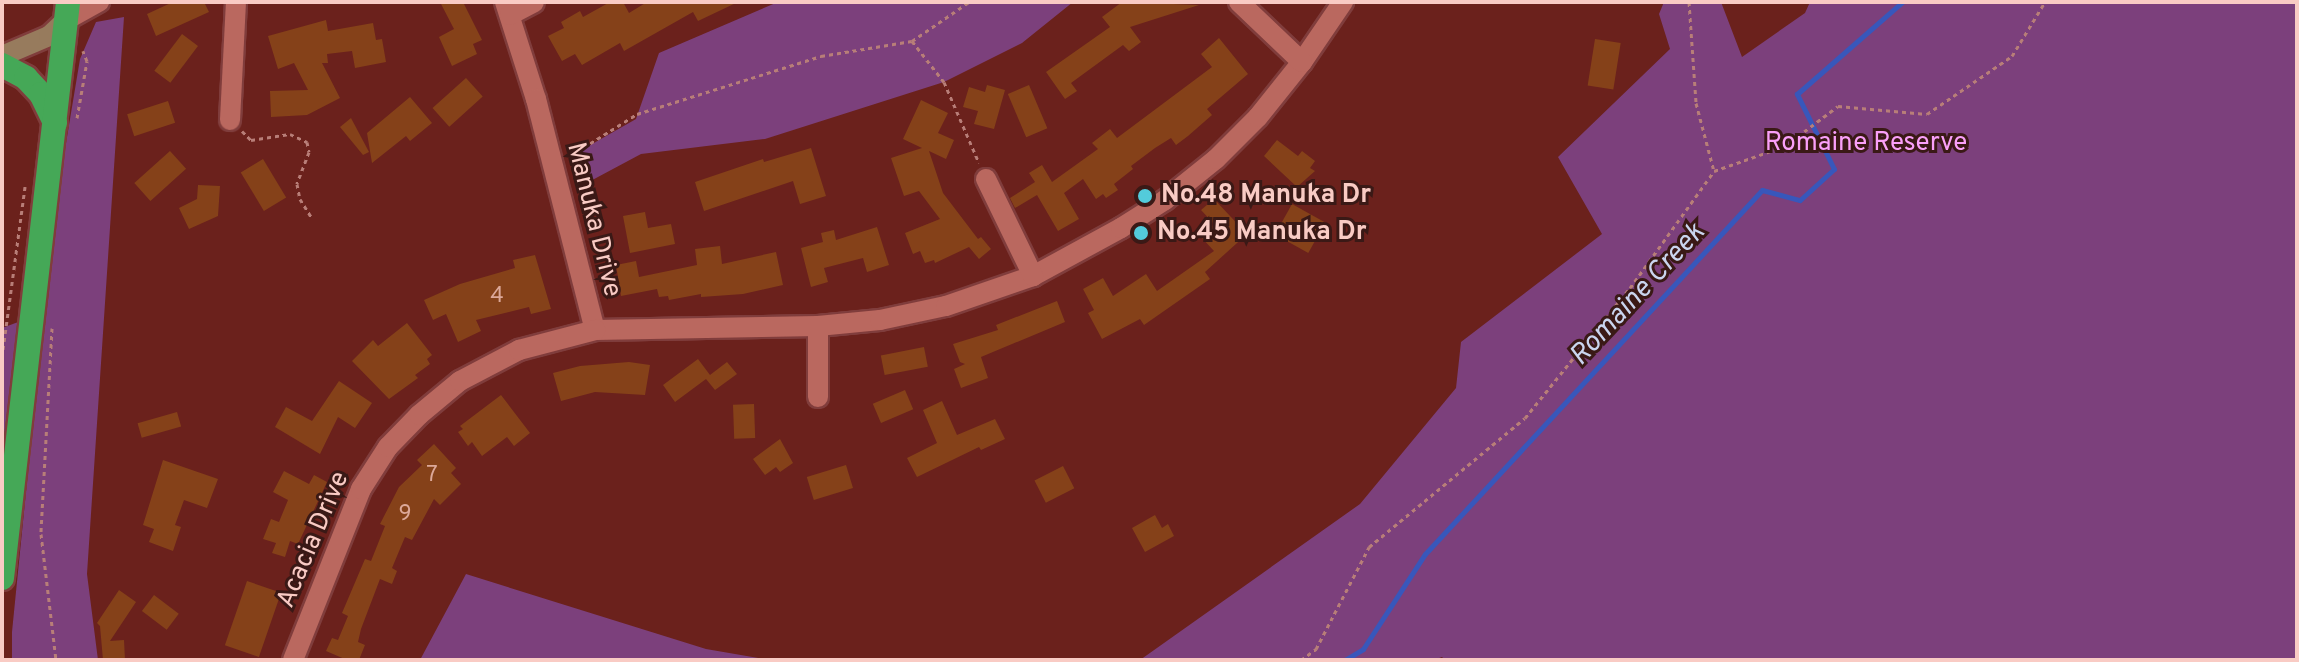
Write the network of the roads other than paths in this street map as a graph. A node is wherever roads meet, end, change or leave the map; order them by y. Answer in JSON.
{"nodes":[{"id":1,"x":99,"y":2,"type":"edge"},
{"id":2,"x":236,"y":2,"type":"edge"},
{"id":3,"x":534,"y":2,"type":"edge"},
{"id":4,"x":1239,"y":2,"type":"edge"},
{"id":5,"x":1343,"y":2,"type":"edge"},
{"id":6,"x":508,"y":8,"type":"edge"},
{"id":7,"x":67,"y":11,"type":"edge"},
{"id":8,"x":2,"y":56,"type":"edge"},
{"id":9,"x":1302,"y":62,"type":"junction"},
{"id":10,"x":2,"y":65,"type":"edge"},
{"id":11,"x":230,"y":120,"type":"road end"},
{"id":12,"x":65,"y":127,"type":"junction"},
{"id":13,"x":986,"y":179,"type":"road end"},
{"id":14,"x":1033,"y":276,"type":"junction"},
{"id":15,"x":818,"y":326,"type":"junction"},
{"id":16,"x":595,"y":330,"type":"junction"},
{"id":17,"x":818,"y":397,"type":"dead end"},
{"id":18,"x":2,"y":578,"type":"edge"},
{"id":19,"x":293,"y":660,"type":"edge"}],
"edges":[{"from":1,"to":7,"type":"street"},
{"from":2,"to":11,"type":"street"},
{"from":3,"to":6,"type":"street"},
{"from":4,"to":9,"type":"street"},
{"from":5,"to":9,"type":"street","name":"Manuka Drive"},
{"from":6,"to":16,"type":"street","name":"Manuka Drive"},
{"from":7,"to":8,"type":"street"},
{"from":7,"to":12,"type":"highway"},
{"from":9,"to":14,"type":"street","name":"Manuka Drive"},
{"from":10,"to":12,"type":"highway"},
{"from":12,"to":18,"type":"highway"},
{"from":13,"to":14,"type":"street"},
{"from":14,"to":15,"type":"street","name":"Manuka Drive"},
{"from":15,"to":16,"type":"street","name":"Manuka Drive"},
{"from":15,"to":17,"type":"street"},
{"from":16,"to":19,"type":"street","name":"Acacia Drive"}]}
